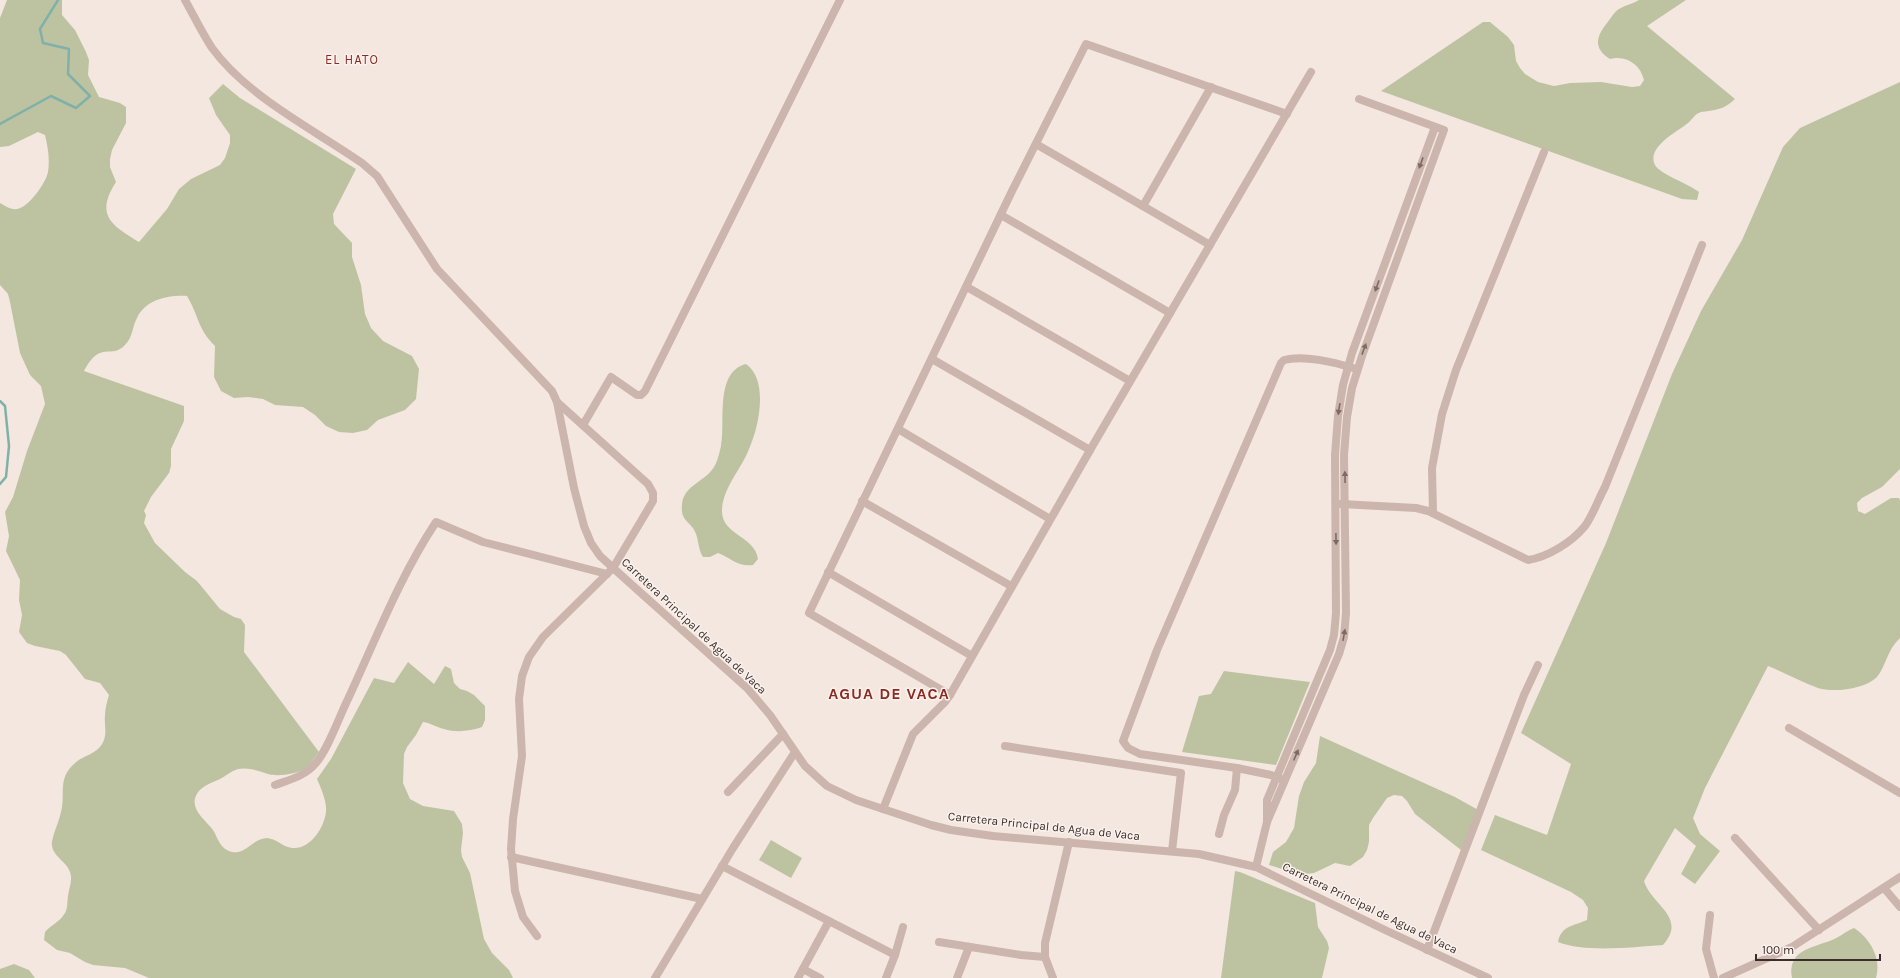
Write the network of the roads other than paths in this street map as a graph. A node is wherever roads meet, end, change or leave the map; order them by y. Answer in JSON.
{"nodes":[{"id":1,"x":185,"y":0,"type":"edge"},
{"id":2,"x":840,"y":0,"type":"edge"},
{"id":3,"x":1312,"y":72,"type":"dead end"},
{"id":4,"x":1210,"y":87,"type":"junction"},
{"id":5,"x":1359,"y":99,"type":"dead end"},
{"id":6,"x":1287,"y":114,"type":"junction"},
{"id":7,"x":1435,"y":127,"type":"junction"},
{"id":8,"x":1036,"y":144,"type":"junction"},
{"id":9,"x":1544,"y":152,"type":"dead end"},
{"id":10,"x":1143,"y":206,"type":"junction"},
{"id":11,"x":1001,"y":215,"type":"junction"},
{"id":12,"x":1702,"y":244,"type":"dead end"},
{"id":13,"x":1210,"y":245,"type":"junction"},
{"id":14,"x":967,"y":287,"type":"junction"},
{"id":15,"x":1170,"y":313,"type":"junction"},
{"id":16,"x":932,"y":359,"type":"junction"},
{"id":17,"x":1348,"y":366,"type":"junction"},
{"id":18,"x":1358,"y":369,"type":"junction"},
{"id":19,"x":1130,"y":381,"type":"junction"},
{"id":20,"x":557,"y":402,"type":"junction"},
{"id":21,"x":583,"y":425,"type":"junction"},
{"id":22,"x":898,"y":429,"type":"junction"},
{"id":23,"x":1090,"y":450,"type":"junction"},
{"id":24,"x":862,"y":500,"type":"junction"},
{"id":25,"x":1335,"y":504,"type":"junction"},
{"id":26,"x":1345,"y":504,"type":"junction"},
{"id":27,"x":1433,"y":513,"type":"junction"},
{"id":28,"x":1050,"y":518,"type":"junction"},
{"id":29,"x":610,"y":571,"type":"junction"},
{"id":30,"x":828,"y":572,"type":"junction"},
{"id":31,"x":1011,"y":586,"type":"junction"},
{"id":32,"x":972,"y":656,"type":"junction"},
{"id":33,"x":1538,"y":665,"type":"dead end"},
{"id":34,"x":950,"y":696,"type":"junction"},
{"id":35,"x":1789,"y":728,"type":"dead end"},
{"id":36,"x":783,"y":734,"type":"junction"},
{"id":37,"x":1005,"y":746,"type":"dead end"},
{"id":38,"x":795,"y":752,"type":"junction"},
{"id":39,"x":1237,"y":768,"type":"junction"},
{"id":40,"x":1276,"y":777,"type":"junction"},
{"id":41,"x":1286,"y":781,"type":"junction"},
{"id":42,"x":275,"y":785,"type":"dead end"},
{"id":43,"x":728,"y":792,"type":"dead end"},
{"id":44,"x":1900,"y":793,"type":"edge"},
{"id":45,"x":883,"y":809,"type":"junction"},
{"id":46,"x":1267,"y":822,"type":"junction"},
{"id":47,"x":1219,"y":834,"type":"dead end"},
{"id":48,"x":1735,"y":838,"type":"dead end"},
{"id":49,"x":1069,"y":842,"type":"junction"},
{"id":50,"x":1172,"y":851,"type":"junction"},
{"id":51,"x":511,"y":858,"type":"junction"},
{"id":52,"x":722,"y":866,"type":"junction"},
{"id":53,"x":1256,"y":867,"type":"junction"},
{"id":54,"x":1900,"y":877,"type":"edge"},
{"id":55,"x":1884,"y":888,"type":"junction"},
{"id":56,"x":702,"y":899,"type":"junction"},
{"id":57,"x":1900,"y":907,"type":"edge"},
{"id":58,"x":1710,"y":915,"type":"dead end"},
{"id":59,"x":829,"y":922,"type":"junction"},
{"id":60,"x":903,"y":927,"type":"dead end"},
{"id":61,"x":1819,"y":930,"type":"junction"},
{"id":62,"x":537,"y":936,"type":"dead end"},
{"id":63,"x":939,"y":942,"type":"dead end"},
{"id":64,"x":969,"y":947,"type":"junction"},
{"id":65,"x":1427,"y":950,"type":"junction"},
{"id":66,"x":895,"y":955,"type":"junction"},
{"id":67,"x":1045,"y":957,"type":"junction"},
{"id":68,"x":803,"y":969,"type":"junction"},
{"id":69,"x":655,"y":978,"type":"edge"},
{"id":70,"x":798,"y":978,"type":"edge"},
{"id":71,"x":820,"y":978,"type":"edge"},
{"id":72,"x":886,"y":978,"type":"edge"},
{"id":73,"x":957,"y":978,"type":"edge"},
{"id":74,"x":1053,"y":978,"type":"edge"},
{"id":75,"x":1488,"y":978,"type":"edge"},
{"id":76,"x":1714,"y":978,"type":"edge"},
{"id":77,"x":1723,"y":978,"type":"edge"}],
"edges":[{"from":1,"to":20,"type":"street","name":"Carretera Principal de Agua de Vaca"},
{"from":2,"to":21,"type":"street"},
{"from":3,"to":6,"type":"street"},
{"from":4,"to":6,"type":"street"},
{"from":4,"to":8,"type":"street"},
{"from":4,"to":10,"type":"street"},
{"from":5,"to":7,"type":"street"},
{"from":6,"to":13,"type":"street"},
{"from":7,"to":17,"type":"street","one_way":true},
{"from":18,"to":7,"type":"street","one_way":true},
{"from":8,"to":10,"type":"street"},
{"from":8,"to":11,"type":"street"},
{"from":9,"to":27,"type":"street"},
{"from":10,"to":13,"type":"street"},
{"from":11,"to":14,"type":"street"},
{"from":11,"to":15,"type":"street"},
{"from":12,"to":27,"type":"street"},
{"from":13,"to":15,"type":"street"},
{"from":14,"to":16,"type":"street"},
{"from":14,"to":19,"type":"street"},
{"from":15,"to":19,"type":"street"},
{"from":16,"to":22,"type":"street"},
{"from":16,"to":23,"type":"street"},
{"from":17,"to":18,"type":"street"},
{"from":17,"to":25,"type":"street","one_way":true},
{"from":17,"to":39,"type":"street"},
{"from":26,"to":18,"type":"street","one_way":true},
{"from":19,"to":23,"type":"street"},
{"from":20,"to":21,"type":"street"},
{"from":20,"to":29,"type":"street","name":"Carretera Principal de Agua de Vaca"},
{"from":21,"to":29,"type":"street"},
{"from":22,"to":24,"type":"street"},
{"from":22,"to":28,"type":"street"},
{"from":23,"to":28,"type":"street"},
{"from":24,"to":30,"type":"street"},
{"from":24,"to":31,"type":"street"},
{"from":25,"to":26,"type":"street"},
{"from":25,"to":40,"type":"street","one_way":true},
{"from":26,"to":27,"type":"street"},
{"from":41,"to":26,"type":"street","one_way":true},
{"from":28,"to":31,"type":"street"},
{"from":29,"to":36,"type":"street","name":"Carretera Principal de Agua de Vaca"},
{"from":29,"to":42,"type":"street"},
{"from":29,"to":51,"type":"street"},
{"from":30,"to":32,"type":"street"},
{"from":30,"to":34,"type":"street"},
{"from":31,"to":32,"type":"street"},
{"from":32,"to":34,"type":"street"},
{"from":33,"to":65,"type":"street"},
{"from":34,"to":45,"type":"street"},
{"from":35,"to":44,"type":"street"},
{"from":36,"to":38,"type":"street","name":"Carretera Principal de Agua de Vaca"},
{"from":36,"to":43,"type":"street"},
{"from":37,"to":50,"type":"street"},
{"from":38,"to":45,"type":"street","name":"Carretera Principal de Agua de Vaca"},
{"from":38,"to":52,"type":"street"},
{"from":39,"to":40,"type":"street"},
{"from":39,"to":47,"type":"street"},
{"from":40,"to":41,"type":"street"},
{"from":40,"to":46,"type":"street"},
{"from":41,"to":46,"type":"street"},
{"from":45,"to":49,"type":"street","name":"Carretera Principal de Agua de Vaca"},
{"from":46,"to":53,"type":"street"},
{"from":48,"to":61,"type":"street"},
{"from":49,"to":50,"type":"street","name":"Carretera Principal de Agua de Vaca"},
{"from":49,"to":67,"type":"street"},
{"from":50,"to":53,"type":"street","name":"Carretera Principal de Agua de Vaca"},
{"from":51,"to":56,"type":"street"},
{"from":51,"to":62,"type":"street"},
{"from":52,"to":56,"type":"street"},
{"from":52,"to":59,"type":"street"},
{"from":53,"to":65,"type":"street","name":"Carretera Principal de Agua de Vaca"},
{"from":54,"to":55,"type":"street"},
{"from":55,"to":57,"type":"street"},
{"from":55,"to":61,"type":"street"},
{"from":56,"to":69,"type":"street"},
{"from":58,"to":76,"type":"street"},
{"from":59,"to":66,"type":"street"},
{"from":59,"to":68,"type":"street"},
{"from":60,"to":66,"type":"street"},
{"from":61,"to":77,"type":"street"},
{"from":63,"to":64,"type":"street"},
{"from":64,"to":67,"type":"street"},
{"from":64,"to":73,"type":"street"},
{"from":65,"to":75,"type":"street","name":"Carretera Principal de Agua de Vaca"},
{"from":66,"to":72,"type":"street"},
{"from":67,"to":74,"type":"street"},
{"from":68,"to":70,"type":"street"},
{"from":68,"to":71,"type":"street"}]}
